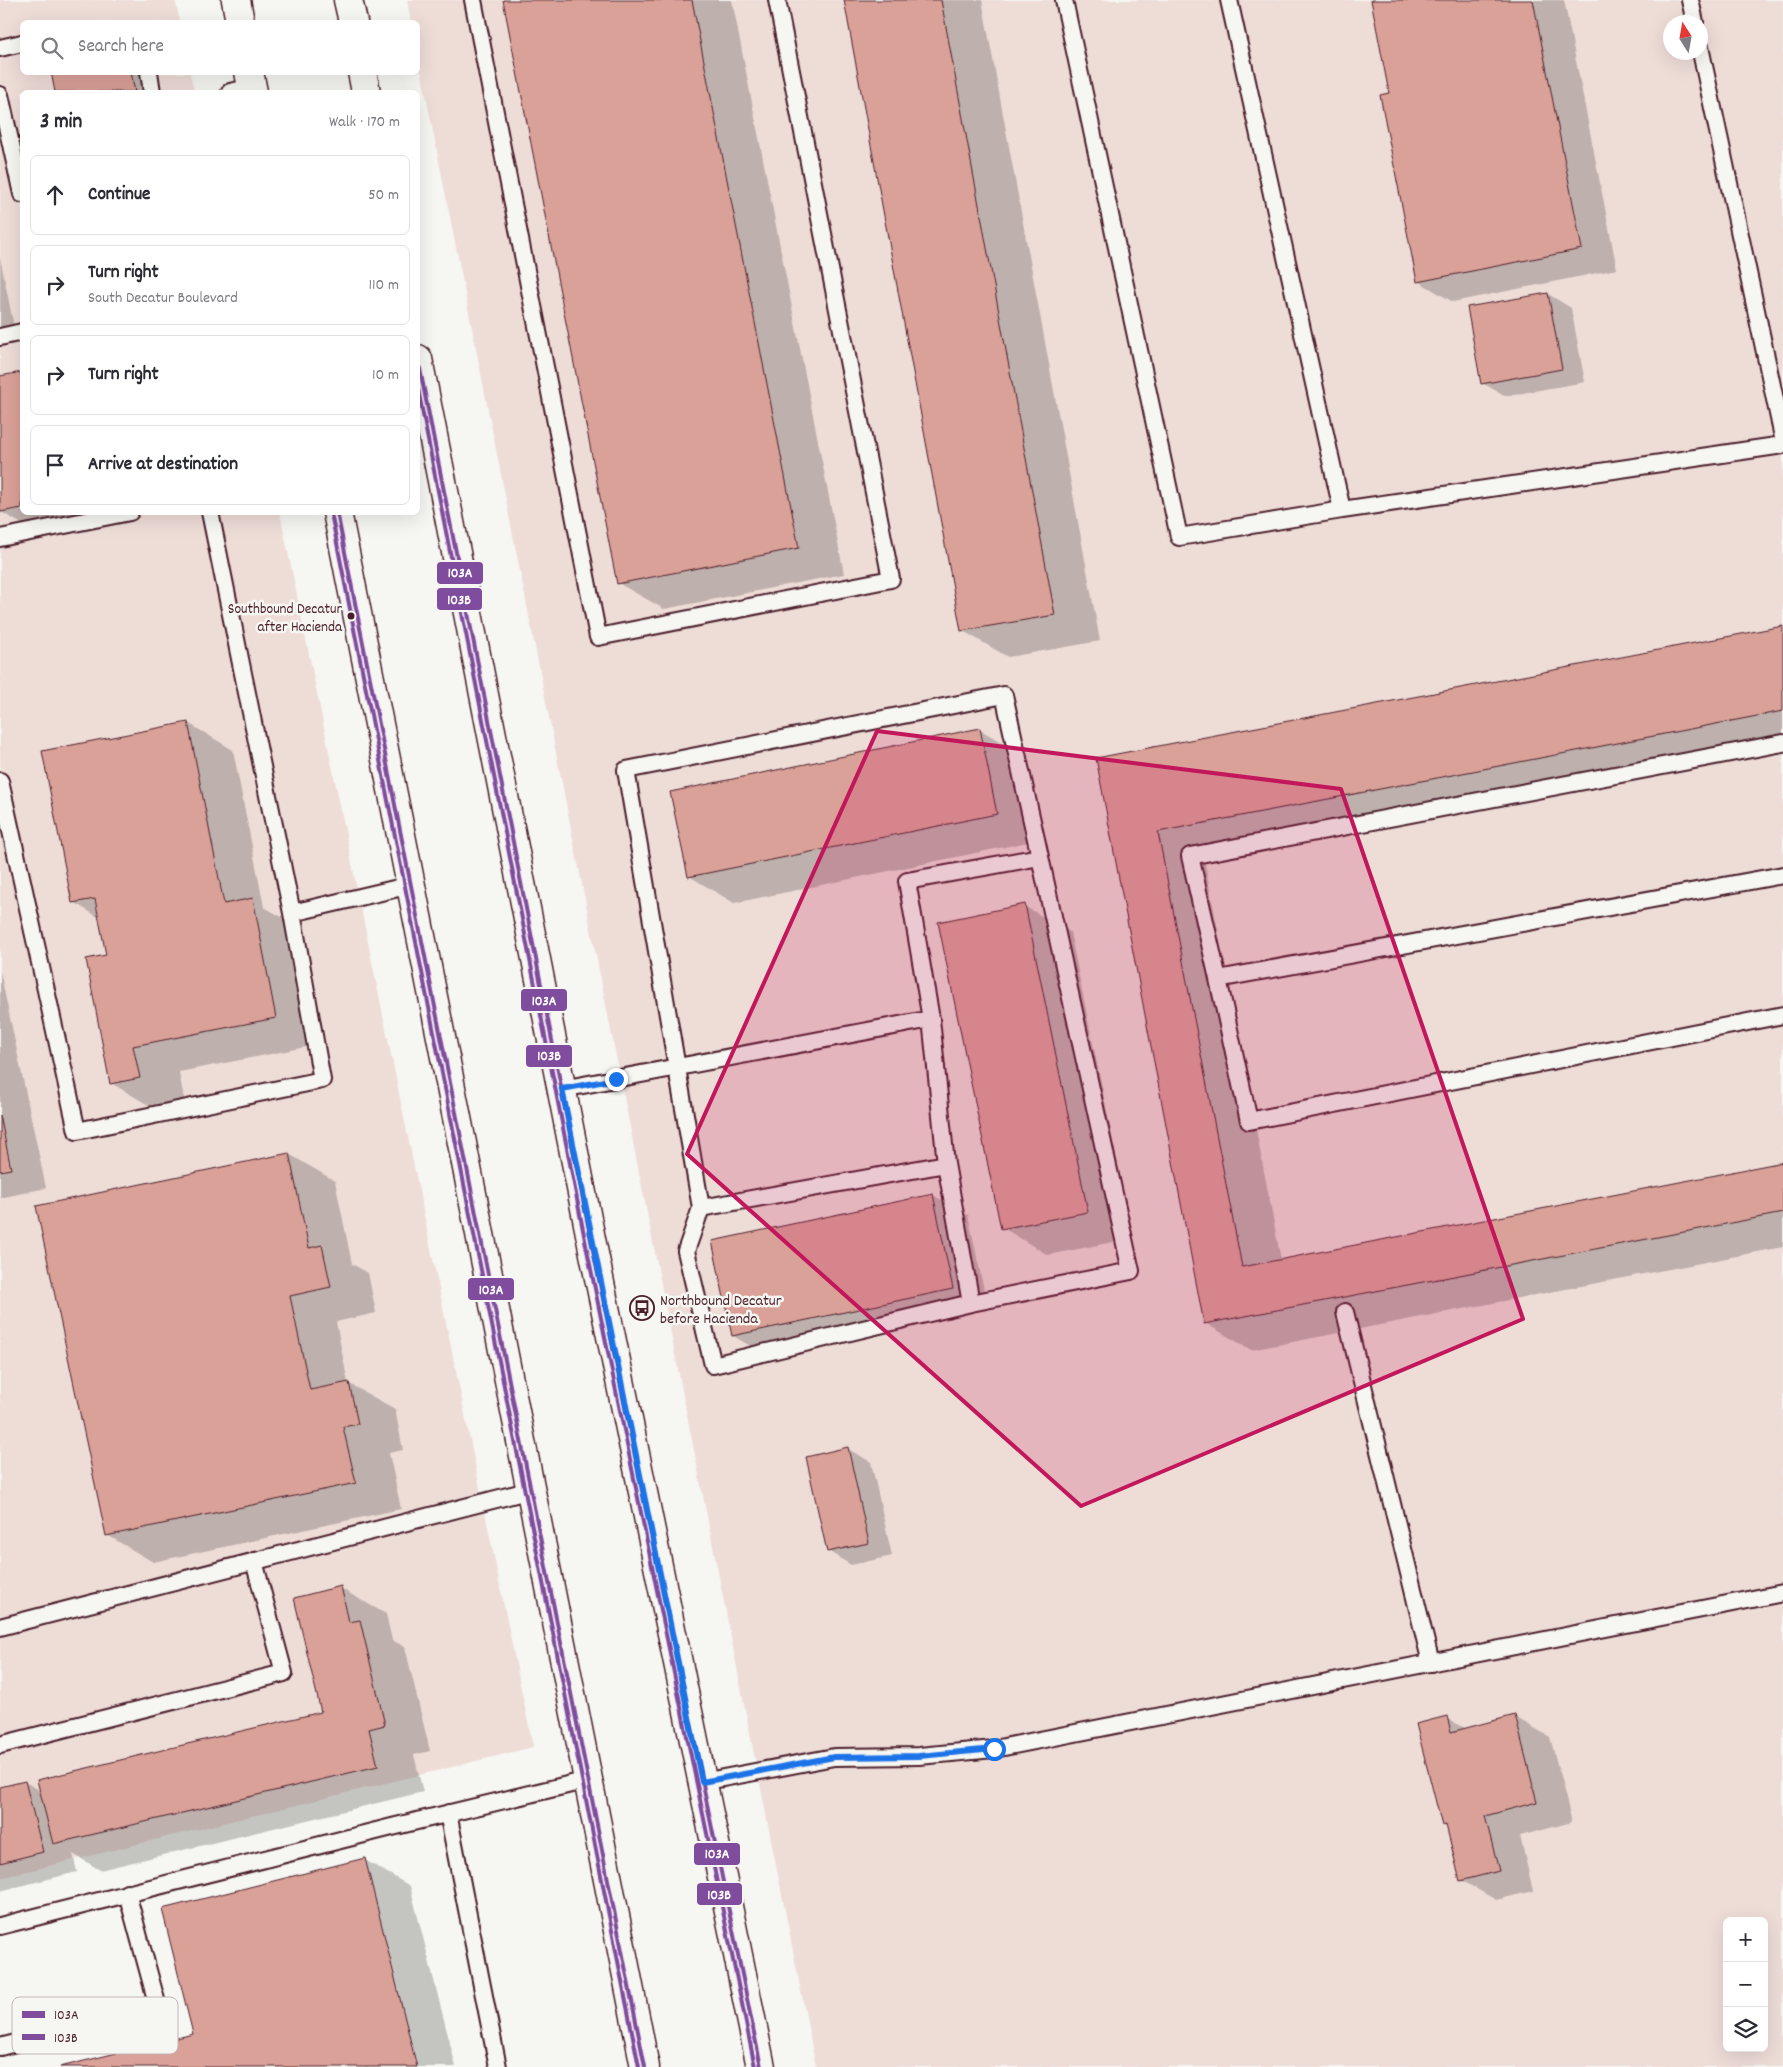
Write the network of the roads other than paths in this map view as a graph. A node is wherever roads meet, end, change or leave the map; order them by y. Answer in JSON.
{"nodes":[{"id":1,"x":236,"y":0,"type":"edge"},
{"id":2,"x":348,"y":0,"type":"edge"},
{"id":3,"x":473,"y":0,"type":"edge"},
{"id":4,"x":777,"y":0,"type":"edge"},
{"id":5,"x":1064,"y":0,"type":"edge"},
{"id":6,"x":1229,"y":0,"type":"edge"},
{"id":7,"x":1690,"y":0,"type":"edge"},
{"id":8,"x":1693,"y":15,"type":"edge"},
{"id":9,"x":240,"y":20,"type":"edge"},
{"id":10,"x":353,"y":20,"type":"edge"},
{"id":11,"x":20,"y":43,"type":"edge"},
{"id":12,"x":0,"y":48,"type":"edge"},
{"id":13,"x":1703,"y":60,"type":"edge"},
{"id":14,"x":149,"y":75,"type":"edge"},
{"id":15,"x":363,"y":75,"type":"edge"},
{"id":16,"x":152,"y":90,"type":"edge"},
{"id":17,"x":366,"y":90,"type":"edge"},
{"id":18,"x":0,"y":95,"type":"edge"},
{"id":19,"x":20,"y":185,"type":"edge"},
{"id":20,"x":20,"y":332,"type":"edge"},
{"id":21,"x":0,"y":337,"type":"edge"},
{"id":22,"x":420,"y":369,"type":"edge"},
{"id":23,"x":1783,"y":437,"type":"edge"},
{"id":24,"x":1783,"y":445,"type":"edge"},
{"id":25,"x":1342,"y":510,"type":"junction"},
{"id":26,"x":115,"y":515,"type":"edge"},
{"id":27,"x":211,"y":515,"type":"edge"},
{"id":28,"x":338,"y":515,"type":"edge"},
{"id":29,"x":0,"y":538,"type":"edge"},
{"id":30,"x":1783,"y":743,"type":"edge"},
{"id":31,"x":0,"y":781,"type":"edge"},
{"id":32,"x":1040,"y":857,"type":"junction"},
{"id":33,"x":1783,"y":875,"type":"edge"},
{"id":34,"x":411,"y":885,"type":"junction"},
{"id":35,"x":292,"y":913,"type":"junction"},
{"id":36,"x":1218,"y":978,"type":"junction"},
{"id":37,"x":1783,"y":1015,"type":"edge"},
{"id":38,"x":931,"y":1019,"type":"junction"},
{"id":39,"x":677,"y":1068,"type":"junction"},
{"id":40,"x":562,"y":1089,"type":"junction"},
{"id":41,"x":946,"y":1164,"type":"junction"},
{"id":42,"x":701,"y":1208,"type":"junction"},
{"id":43,"x":970,"y":1303,"type":"junction"},
{"id":44,"x":1345,"y":1312,"type":"dead end"},
{"id":45,"x":531,"y":1490,"type":"junction"},
{"id":46,"x":254,"y":1561,"type":"junction"},
{"id":47,"x":1783,"y":1593,"type":"edge"},
{"id":48,"x":0,"y":1627,"type":"edge"},
{"id":49,"x":1431,"y":1663,"type":"junction"},
{"id":50,"x":0,"y":1745,"type":"edge"},
{"id":51,"x":588,"y":1780,"type":"junction"},
{"id":52,"x":702,"y":1782,"type":"junction"},
{"id":53,"x":448,"y":1813,"type":"junction"},
{"id":54,"x":126,"y":1893,"type":"junction"},
{"id":55,"x":0,"y":1926,"type":"edge"},
{"id":56,"x":155,"y":1997,"type":"edge"},
{"id":57,"x":498,"y":2067,"type":"edge"},
{"id":58,"x":645,"y":2067,"type":"edge"},
{"id":59,"x":761,"y":2067,"type":"edge"}],
"edges":[{"from":1,"to":9,"type":"main road"},
{"from":2,"to":10,"type":"main road"},
{"from":3,"to":4,"type":"lane"},
{"from":5,"to":25,"type":"lane"},
{"from":6,"to":25,"type":"lane"},
{"from":7,"to":8,"type":"lane"},
{"from":11,"to":12,"type":"lane"},
{"from":13,"to":23,"type":"lane"},
{"from":14,"to":16,"type":"lane"},
{"from":15,"to":17,"type":"main road"},
{"from":18,"to":19,"type":"lane"},
{"from":20,"to":21,"type":"lane"},
{"from":22,"to":40,"type":"main road"},
{"from":24,"to":25,"type":"lane"},
{"from":26,"to":29,"type":"lane"},
{"from":27,"to":35,"type":"lane"},
{"from":28,"to":34,"type":"main road"},
{"from":30,"to":36,"type":"lane"},
{"from":31,"to":35,"type":"lane"},
{"from":32,"to":38,"type":"lane"},
{"from":32,"to":39,"type":"lane"},
{"from":32,"to":43,"type":"lane"},
{"from":33,"to":36,"type":"lane"},
{"from":34,"to":35,"type":"lane"},
{"from":34,"to":45,"type":"main road"},
{"from":36,"to":37,"type":"lane"},
{"from":38,"to":39,"type":"lane"},
{"from":38,"to":41,"type":"lane"},
{"from":39,"to":40,"type":"lane"},
{"from":39,"to":42,"type":"lane"},
{"from":40,"to":52,"type":"main road"},
{"from":41,"to":42,"type":"lane"},
{"from":41,"to":43,"type":"lane"},
{"from":42,"to":43,"type":"lane"},
{"from":44,"to":49,"type":"lane"},
{"from":45,"to":46,"type":"lane"},
{"from":45,"to":51,"type":"main road"},
{"from":46,"to":48,"type":"lane"},
{"from":46,"to":50,"type":"lane"},
{"from":47,"to":49,"type":"lane"},
{"from":49,"to":52,"type":"lane"},
{"from":51,"to":53,"type":"lane"},
{"from":51,"to":58,"type":"main road"},
{"from":52,"to":59,"type":"main road"},
{"from":53,"to":54,"type":"lane"},
{"from":53,"to":57,"type":"lane"},
{"from":54,"to":55,"type":"lane"},
{"from":54,"to":56,"type":"lane"}]}
